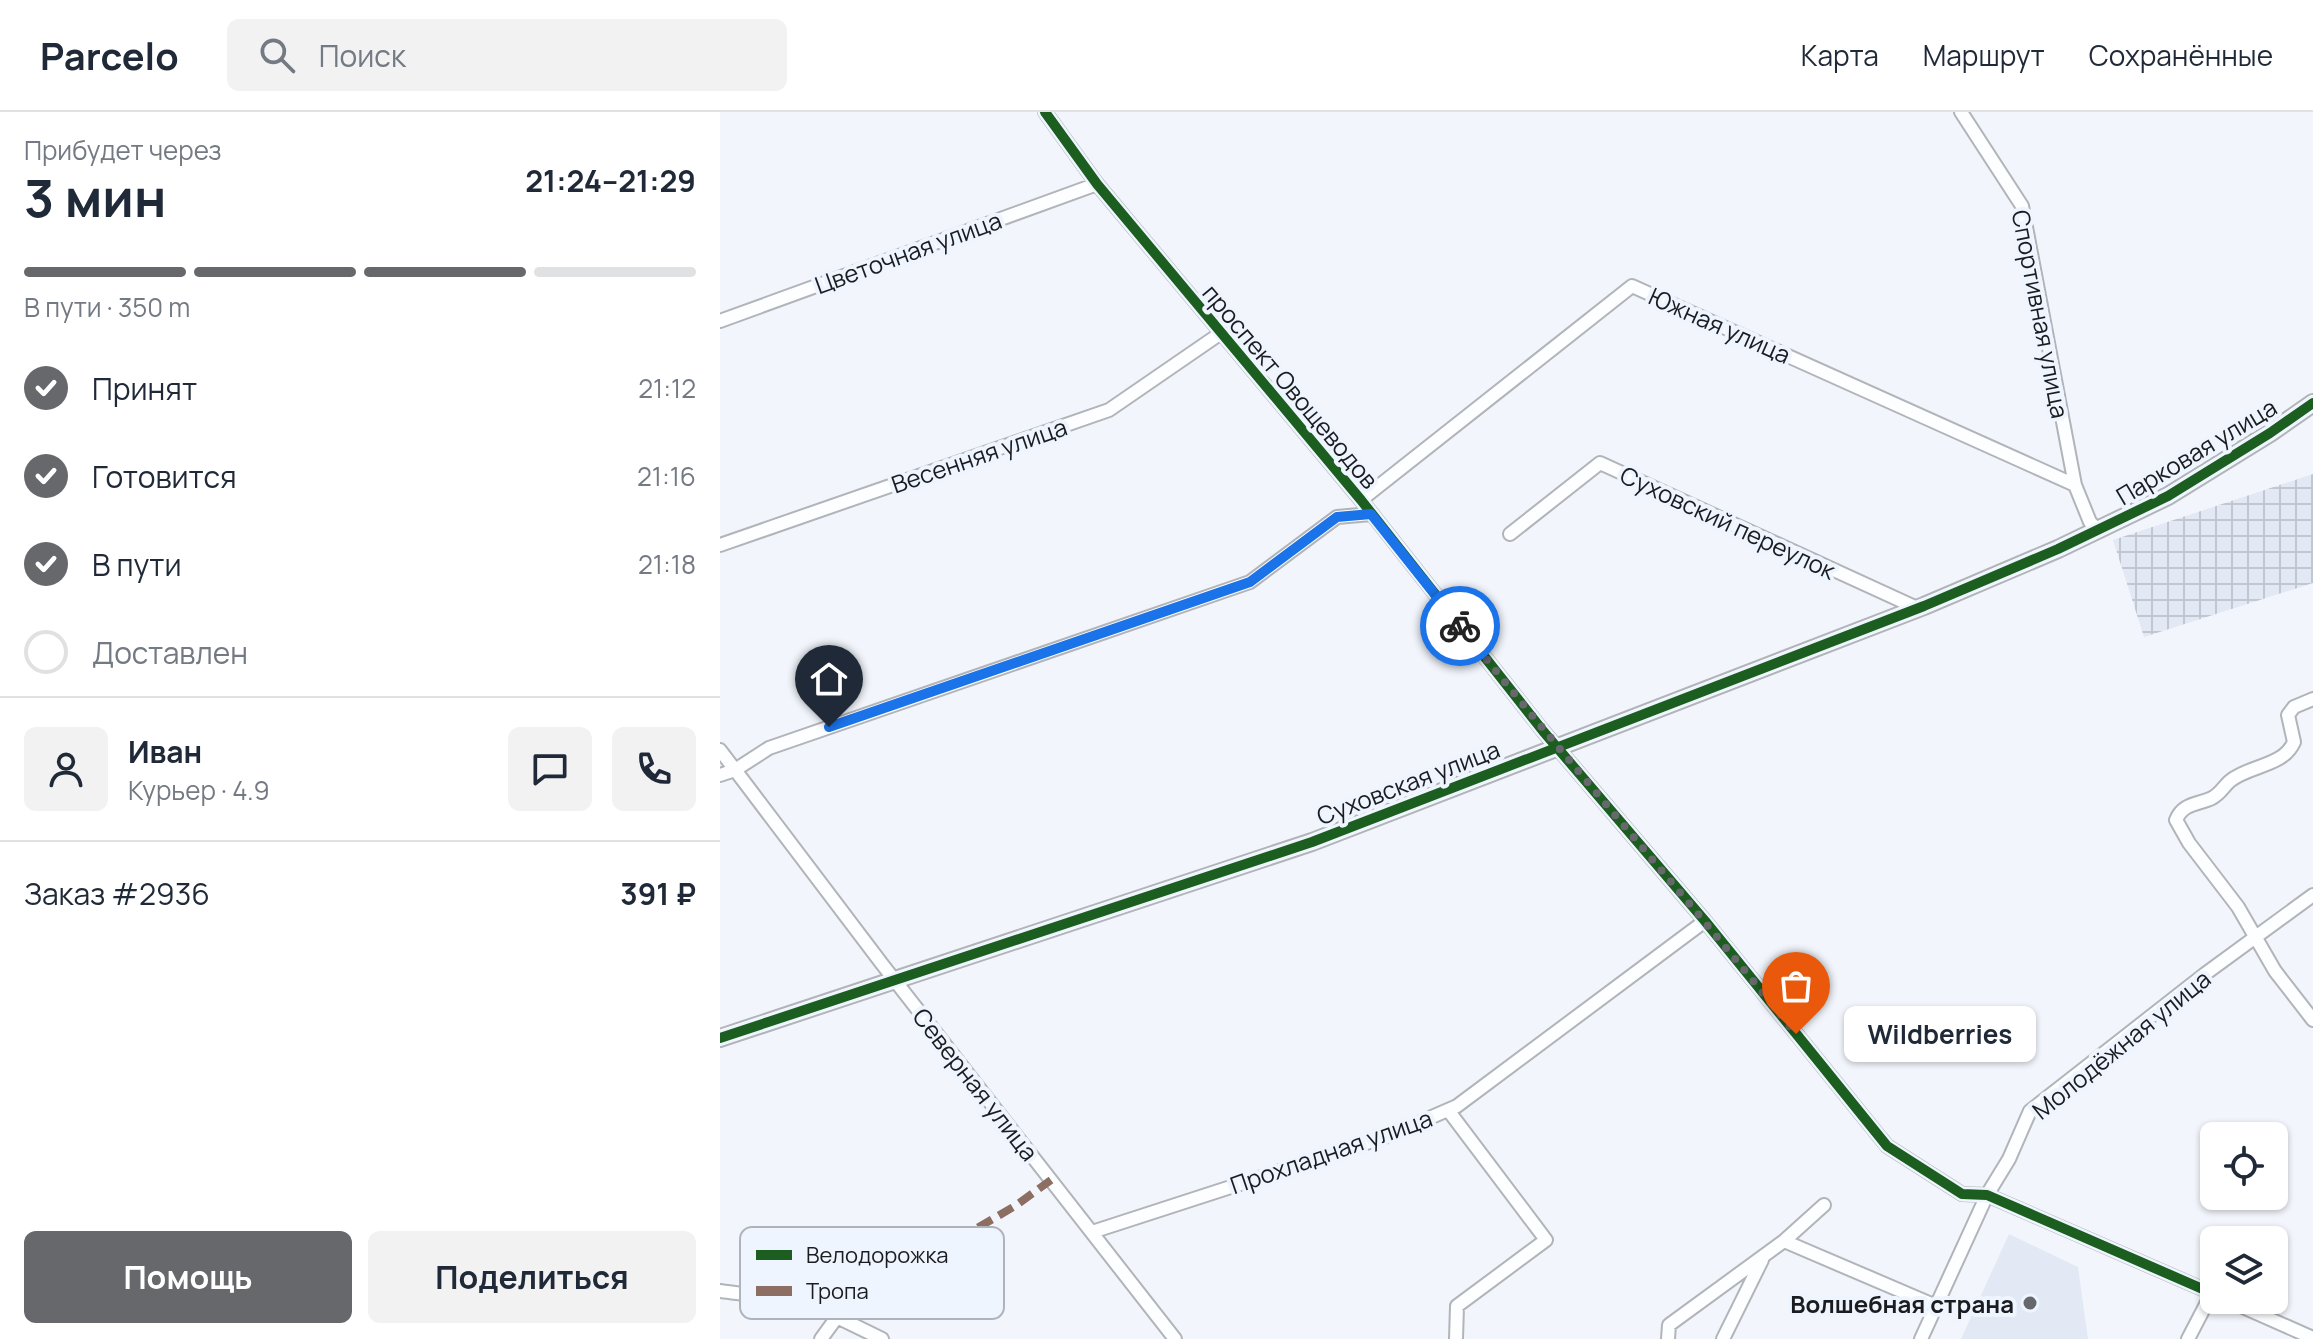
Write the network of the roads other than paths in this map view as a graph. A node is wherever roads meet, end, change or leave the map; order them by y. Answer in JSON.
{"nodes":[{"id":1,"x":1045,"y":112,"type":"edge"},
{"id":2,"x":1961,"y":112,"type":"edge"},
{"id":3,"x":1097,"y":184,"type":"junction"},
{"id":4,"x":720,"y":321,"type":"edge"},
{"id":5,"x":1221,"y":333,"type":"junction"},
{"id":6,"x":2313,"y":403,"type":"edge"},
{"id":7,"x":2075,"y":485,"type":"junction"},
{"id":8,"x":1361,"y":500,"type":"junction"},
{"id":9,"x":1371,"y":514,"type":"junction"},
{"id":10,"x":2099,"y":531,"type":"junction"},
{"id":11,"x":1510,"y":534,"type":"dead end"},
{"id":12,"x":720,"y":545,"type":"edge"},
{"id":13,"x":1917,"y":608,"type":"junction"},
{"id":14,"x":2313,"y":699,"type":"edge"},
{"id":15,"x":1555,"y":746,"type":"junction"},
{"id":16,"x":720,"y":750,"type":"edge"},
{"id":17,"x":735,"y":770,"type":"junction"},
{"id":18,"x":720,"y":775,"type":"edge"},
{"id":19,"x":2313,"y":895,"type":"edge"},
{"id":20,"x":1705,"y":921,"type":"junction"},
{"id":21,"x":2256,"y":937,"type":"junction"},
{"id":22,"x":894,"y":980,"type":"junction"},
{"id":23,"x":2313,"y":1020,"type":"edge"},
{"id":24,"x":720,"y":1038,"type":"edge"},
{"id":25,"x":1448,"y":1110,"type":"junction"},
{"id":26,"x":1987,"y":1195,"type":"junction"},
{"id":27,"x":1824,"y":1205,"type":"dead end"},
{"id":28,"x":1092,"y":1232,"type":"junction"},
{"id":29,"x":1784,"y":1241,"type":"junction"},
{"id":30,"x":1763,"y":1257,"type":"junction"},
{"id":31,"x":2200,"y":1288,"type":"edge"},
{"id":32,"x":720,"y":1291,"type":"edge"},
{"id":33,"x":740,"y":1293,"type":"edge"},
{"id":34,"x":1936,"y":1306,"type":"junction"},
{"id":35,"x":2202,"y":1314,"type":"edge"},
{"id":36,"x":2259,"y":1314,"type":"edge"},
{"id":37,"x":836,"y":1319,"type":"edge"},
{"id":38,"x":841,"y":1319,"type":"edge"},
{"id":39,"x":2313,"y":1338,"type":"edge"},
{"id":40,"x":821,"y":1339,"type":"edge"},
{"id":41,"x":882,"y":1339,"type":"edge"},
{"id":42,"x":1175,"y":1339,"type":"edge"},
{"id":43,"x":1456,"y":1339,"type":"edge"},
{"id":44,"x":1668,"y":1339,"type":"edge"},
{"id":45,"x":1723,"y":1339,"type":"edge"},
{"id":46,"x":1921,"y":1339,"type":"edge"},
{"id":47,"x":2188,"y":1339,"type":"edge"}],
"edges":[{"from":1,"to":3,"type":"street","name":"проспект Овощеводов"},
{"from":2,"to":7,"type":"street","name":"Спортивная улица"},
{"from":3,"to":4,"type":"street","name":"Цветочная улица"},
{"from":3,"to":5,"type":"street","name":"проспект Овощеводов"},
{"from":5,"to":8,"type":"street","name":"проспект Овощеводов"},
{"from":5,"to":12,"type":"street","name":"Весенняя улица"},
{"from":6,"to":10,"type":"street","name":"Парковая улица"},
{"from":7,"to":8,"type":"street","name":"Южная улица"},
{"from":7,"to":10,"type":"street"},
{"from":8,"to":9,"type":"street","name":"проспект Овощеводов"},
{"from":9,"to":15,"type":"street","name":"проспект Овощеводов"},
{"from":9,"to":17,"type":"street"},
{"from":10,"to":13,"type":"street","name":"Суховская улица"},
{"from":11,"to":13,"type":"street","name":"Суховский переулок"},
{"from":13,"to":15,"type":"street","name":"Суховская улица"},
{"from":14,"to":21,"type":"street"},
{"from":15,"to":20,"type":"street","name":"проспект Овощеводов"},
{"from":15,"to":22,"type":"street","name":"Суховская улица"},
{"from":16,"to":17,"type":"street","name":"Северная улица"},
{"from":17,"to":18,"type":"street"},
{"from":17,"to":22,"type":"street","name":"Северная улица"},
{"from":19,"to":21,"type":"street","name":"Молодёжная улица"},
{"from":20,"to":25,"type":"street","name":"Прохладная улица"},
{"from":20,"to":26,"type":"street","name":"проспект Овощеводов"},
{"from":21,"to":23,"type":"street"},
{"from":21,"to":26,"type":"street","name":"Молодёжная улица"},
{"from":22,"to":24,"type":"street","name":"Суховская улица"},
{"from":22,"to":28,"type":"street","name":"Северная улица"},
{"from":25,"to":28,"type":"street","name":"Прохладная улица"},
{"from":25,"to":43,"type":"street"},
{"from":26,"to":31,"type":"street","name":"проспект Овощеводов"},
{"from":26,"to":34,"type":"street","name":"Молодёжная улица"},
{"from":27,"to":29,"type":"street"},
{"from":28,"to":42,"type":"street","name":"Северная улица"},
{"from":29,"to":30,"type":"street"},
{"from":29,"to":34,"type":"street"},
{"from":30,"to":44,"type":"street"},
{"from":30,"to":45,"type":"street"},
{"from":32,"to":33,"type":"street"},
{"from":34,"to":46,"type":"street","name":"Молодёжная улица"},
{"from":35,"to":47,"type":"street"},
{"from":36,"to":39,"type":"street"},
{"from":37,"to":40,"type":"street"},
{"from":38,"to":41,"type":"street"}]}
